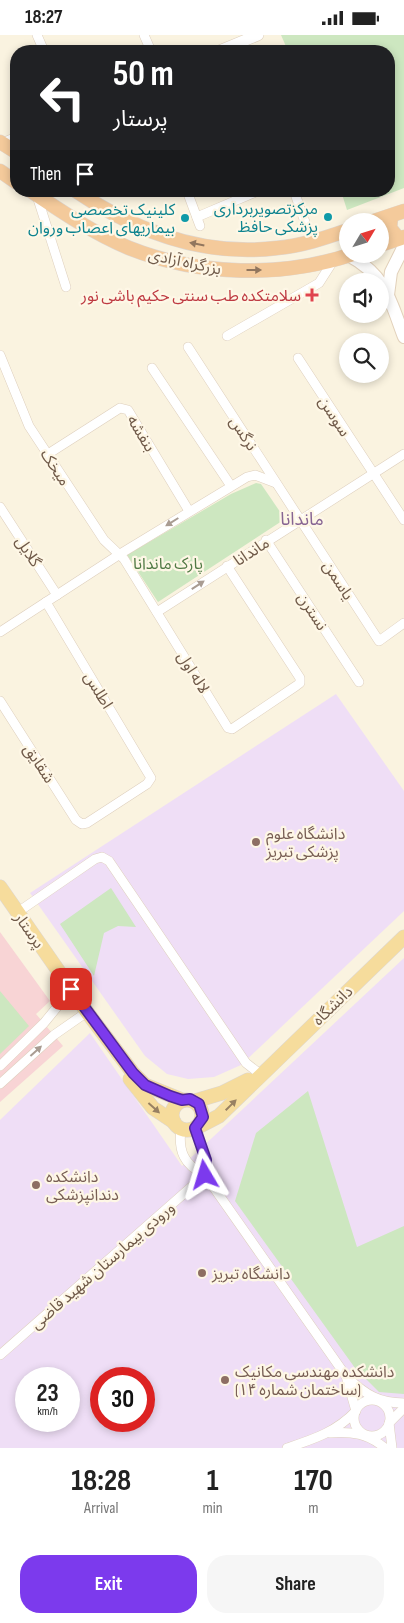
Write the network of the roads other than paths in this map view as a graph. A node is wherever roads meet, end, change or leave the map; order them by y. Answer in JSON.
{"nodes":[{"id":1,"x":258,"y":35,"type":"edge"},
{"id":2,"x":242,"y":45,"type":"edge"},
{"id":3,"x":35,"y":197,"type":"edge"},
{"id":4,"x":40,"y":197,"type":"edge"},
{"id":5,"x":85,"y":197,"type":"edge"},
{"id":6,"x":189,"y":197,"type":"edge"},
{"id":7,"x":246,"y":197,"type":"edge"},
{"id":8,"x":296,"y":197,"type":"edge"},
{"id":9,"x":398,"y":213,"type":"edge"},
{"id":10,"x":305,"y":222,"type":"dead end"},
{"id":11,"x":339,"y":233,"type":"edge"},
{"id":12,"x":402,"y":240,"type":"edge"},
{"id":13,"x":389,"y":243,"type":"edge"},
{"id":14,"x":339,"y":258,"type":"edge"},
{"id":15,"x":339,"y":263,"type":"edge"},
{"id":16,"x":362,"y":263,"type":"edge"},
{"id":17,"x":374,"y":273,"type":"edge"},
{"id":18,"x":66,"y":287,"type":"dead end"},
{"id":19,"x":389,"y":287,"type":"edge"},
{"id":20,"x":389,"y":298,"type":"edge"},
{"id":21,"x":227,"y":336,"type":"dead end"},
{"id":22,"x":404,"y":337,"type":"edge"},
{"id":23,"x":188,"y":347,"type":"dead end"},
{"id":24,"x":0,"y":355,"type":"edge"},
{"id":25,"x":298,"y":358,"type":"dead end"},
{"id":26,"x":152,"y":368,"type":"dead end"},
{"id":27,"x":3,"y":374,"type":"edge"},
{"id":28,"x":48,"y":454,"type":"junction"},
{"id":29,"x":404,"y":454,"type":"edge"},
{"id":30,"x":373,"y":473,"type":"junction"},
{"id":31,"x":276,"y":483,"type":"junction"},
{"id":32,"x":231,"y":486,"type":"junction"},
{"id":33,"x":0,"y":507,"type":"edge"},
{"id":34,"x":190,"y":511,"type":"junction"},
{"id":35,"x":300,"y":519,"type":"junction"},
{"id":36,"x":404,"y":520,"type":"edge"},
{"id":37,"x":266,"y":541,"type":"junction"},
{"id":38,"x":120,"y":554,"type":"junction"},
{"id":39,"x":227,"y":566,"type":"junction"},
{"id":40,"x":57,"y":595,"type":"junction"},
{"id":41,"x":46,"y":602,"type":"junction"},
{"id":42,"x":157,"y":612,"type":"junction"},
{"id":43,"x":404,"y":623,"type":"edge"},
{"id":44,"x":0,"y":632,"type":"edge"},
{"id":45,"x":359,"y":682,"type":"dead end"},
{"id":46,"x":0,"y":701,"type":"edge"},
{"id":47,"x":82,"y":824,"type":"joint"},
{"id":48,"x":0,"y":887,"type":"edge"},
{"id":49,"x":0,"y":901,"type":"edge"},
{"id":50,"x":18,"y":912,"type":"junction"},
{"id":51,"x":404,"y":937,"type":"edge"},
{"id":52,"x":69,"y":992,"type":"junction"},
{"id":53,"x":84,"y":1014,"type":"junction"},
{"id":54,"x":0,"y":1066,"type":"edge"},
{"id":55,"x":260,"y":1074,"type":"junction"},
{"id":56,"x":0,"y":1084,"type":"edge"},
{"id":57,"x":188,"y":1101,"type":"junction"},
{"id":58,"x":186,"y":1127,"type":"junction"},
{"id":59,"x":205,"y":1175,"type":"junction"},
{"id":60,"x":0,"y":1355,"type":"edge"},
{"id":61,"x":346,"y":1376,"type":"junction"},
{"id":62,"x":376,"y":1400,"type":"junction"},
{"id":63,"x":404,"y":1403,"type":"edge"},
{"id":64,"x":404,"y":1408,"type":"edge"},
{"id":65,"x":356,"y":1411,"type":"junction"},
{"id":66,"x":390,"y":1423,"type":"junction"},
{"id":67,"x":328,"y":1434,"type":"junction"},
{"id":68,"x":366,"y":1435,"type":"junction"},
{"id":69,"x":287,"y":1448,"type":"edge"},
{"id":70,"x":385,"y":1448,"type":"edge"},
{"id":71,"x":392,"y":1448,"type":"edge"}],
"edges":[{"from":1,"to":2,"type":"street"},
{"from":3,"to":18,"type":"street"},
{"from":4,"to":14,"type":"highway","name":"بزرگراه آزادی","one_way":true},
{"from":11,"to":5,"type":"highway","name":"بزرگراه آزادی","one_way":true},
{"from":6,"to":7,"type":"street"},
{"from":8,"to":10,"type":"street"},
{"from":9,"to":12,"type":"highway"},
{"from":12,"to":13,"type":"highway"},
{"from":12,"to":19,"type":"main road"},
{"from":15,"to":21,"type":"street"},
{"from":16,"to":17,"type":"main road"},
{"from":20,"to":22,"type":"main road"},
{"from":23,"to":31,"type":"street","name":"نرگس"},
{"from":24,"to":27,"type":"street","name":"میخک"},
{"from":25,"to":30,"type":"street","name":"سوسن"},
{"from":26,"to":32,"type":"street"},
{"from":27,"to":28,"type":"street","name":"میخک"},
{"from":28,"to":34,"type":"street","name":"بنفشه"},
{"from":28,"to":38,"type":"street","name":"میخک"},
{"from":29,"to":30,"type":"street","name":"ماندانا"},
{"from":30,"to":35,"type":"street","name":"ماندانا"},
{"from":30,"to":36,"type":"street","name":"سوسن"},
{"from":31,"to":32,"type":"street"},
{"from":31,"to":35,"type":"street","name":"نرگس"},
{"from":32,"to":34,"type":"street"},
{"from":33,"to":40,"type":"street","name":"گلایل"},
{"from":34,"to":38,"type":"street","one_way":true},
{"from":35,"to":37,"type":"street","name":"ماندانا"},
{"from":35,"to":43,"type":"street","name":"یاسمن"},
{"from":37,"to":39,"type":"street","name":"ماندانا"},
{"from":37,"to":45,"type":"street","name":"نسترن"},
{"from":38,"to":40,"type":"street"},
{"from":38,"to":42,"type":"street"},
{"from":42,"to":39,"type":"street","name":"ماندانا","one_way":true},
{"from":39,"to":42,"type":"street","name":"لاله اول"},
{"from":40,"to":41,"type":"street"},
{"from":41,"to":44,"type":"street"},
{"from":41,"to":47,"type":"street","name":"اطلس"},
{"from":46,"to":47,"type":"street","name":"شقایق"},
{"from":48,"to":50,"type":"main road","name":"پرستار"},
{"from":49,"to":52,"type":"main road","name":"پرستار"},
{"from":50,"to":52,"type":"main road","name":"پرستار"},
{"from":50,"to":55,"type":"street"},
{"from":51,"to":55,"type":"main road","name":"دانشگاه"},
{"from":52,"to":53,"type":"main road","name":"پرستار"},
{"from":52,"to":54,"type":"street"},
{"from":56,"to":53,"type":"street","one_way":true},
{"from":53,"to":57,"type":"main road","name":"پرستار"},
{"from":53,"to":58,"type":"main road","name":"پرستار","one_way":true},
{"from":55,"to":57,"type":"main road","name":"دانشگاه"},
{"from":58,"to":55,"type":"main road","name":"دانشگاه","one_way":true},
{"from":57,"to":58,"type":"main road"},
{"from":57,"to":58,"type":"main road"},
{"from":58,"to":59,"type":"street"},
{"from":58,"to":59,"type":"street"},
{"from":59,"to":60,"type":"street","name":"ورودی بیمارستان شهید قاضی"},
{"from":59,"to":61,"type":"street"},
{"from":61,"to":62,"type":"street"},
{"from":61,"to":65,"type":"street"},
{"from":62,"to":63,"type":"street"},
{"from":62,"to":65,"type":"street"},
{"from":62,"to":66,"type":"street"},
{"from":64,"to":66,"type":"street"},
{"from":65,"to":67,"type":"street"},
{"from":65,"to":68,"type":"street"},
{"from":66,"to":68,"type":"street"},
{"from":66,"to":71,"type":"street"},
{"from":67,"to":68,"type":"street"},
{"from":67,"to":69,"type":"street"},
{"from":68,"to":70,"type":"street"}]}
